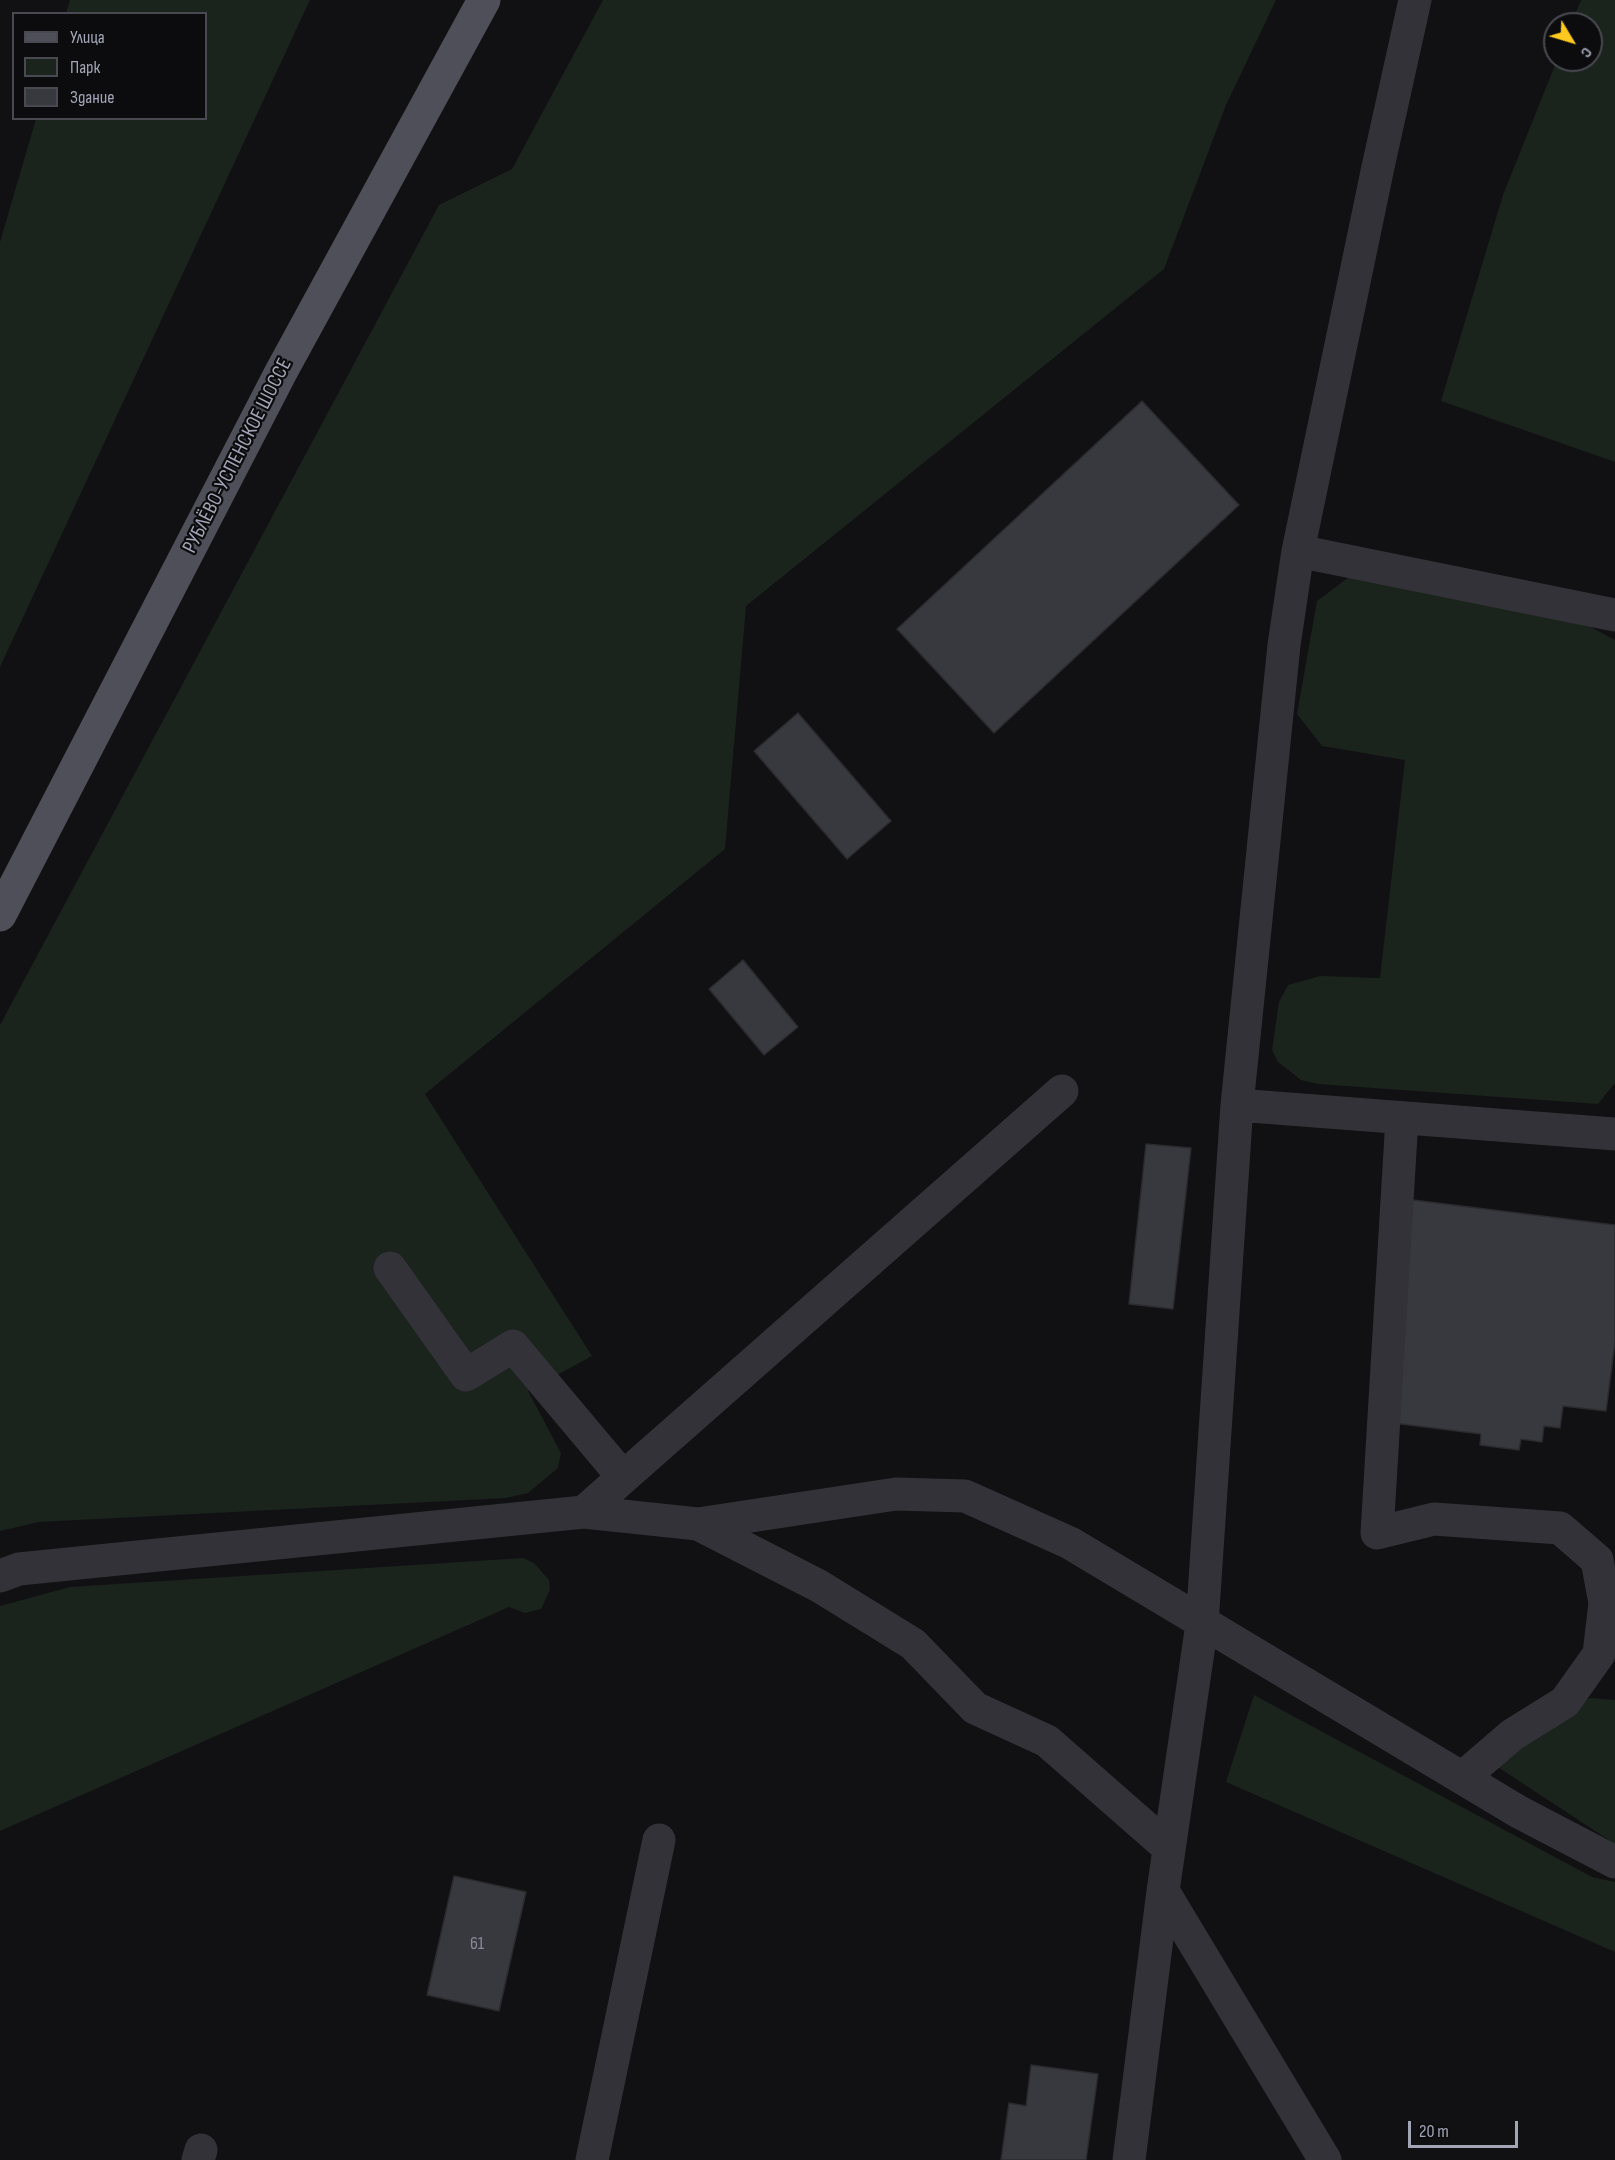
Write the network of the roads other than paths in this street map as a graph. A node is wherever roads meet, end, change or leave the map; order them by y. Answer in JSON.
{"nodes":[{"id":1,"x":484,"y":0,"type":"edge"},
{"id":2,"x":1414,"y":6,"type":"edge"},
{"id":3,"x":1298,"y":551,"type":"junction"},
{"id":4,"x":1615,"y":615,"type":"edge"},
{"id":5,"x":0,"y":915,"type":"edge"},
{"id":6,"x":1062,"y":1091,"type":"dead end"},
{"id":7,"x":1237,"y":1105,"type":"junction"},
{"id":8,"x":1402,"y":1118,"type":"junction"},
{"id":9,"x":1615,"y":1134,"type":"edge"},
{"id":10,"x":390,"y":1268,"type":"dead end"},
{"id":11,"x":622,"y":1478,"type":"junction"},
{"id":12,"x":584,"y":1512,"type":"junction"},
{"id":13,"x":698,"y":1524,"type":"junction"},
{"id":14,"x":0,"y":1575,"type":"edge"},
{"id":15,"x":1202,"y":1623,"type":"junction"},
{"id":16,"x":1462,"y":1778,"type":"junction"},
{"id":17,"x":659,"y":1840,"type":"dead end"},
{"id":18,"x":1169,"y":1848,"type":"junction"},
{"id":19,"x":1615,"y":1862,"type":"edge"},
{"id":20,"x":1163,"y":1891,"type":"junction"},
{"id":21,"x":591,"y":2160,"type":"edge"},
{"id":22,"x":1129,"y":2160,"type":"edge"},
{"id":23,"x":1325,"y":2160,"type":"edge"}],
"edges":[{"from":1,"to":5,"type":"main road","name":"РУБЛЁВО-УСПЕНСКОЕ ШОССЕ"},
{"from":2,"to":3,"type":"street"},
{"from":3,"to":4,"type":"street"},
{"from":3,"to":7,"type":"street"},
{"from":6,"to":11,"type":"street"},
{"from":7,"to":8,"type":"street"},
{"from":7,"to":15,"type":"street"},
{"from":8,"to":9,"type":"street"},
{"from":8,"to":16,"type":"street"},
{"from":10,"to":11,"type":"street"},
{"from":11,"to":12,"type":"street"},
{"from":12,"to":13,"type":"street"},
{"from":12,"to":14,"type":"street"},
{"from":13,"to":15,"type":"street"},
{"from":13,"to":18,"type":"street"},
{"from":15,"to":16,"type":"street"},
{"from":15,"to":18,"type":"street"},
{"from":16,"to":19,"type":"street"},
{"from":17,"to":21,"type":"street"},
{"from":18,"to":20,"type":"street"},
{"from":20,"to":22,"type":"street"},
{"from":20,"to":23,"type":"street"}]}
